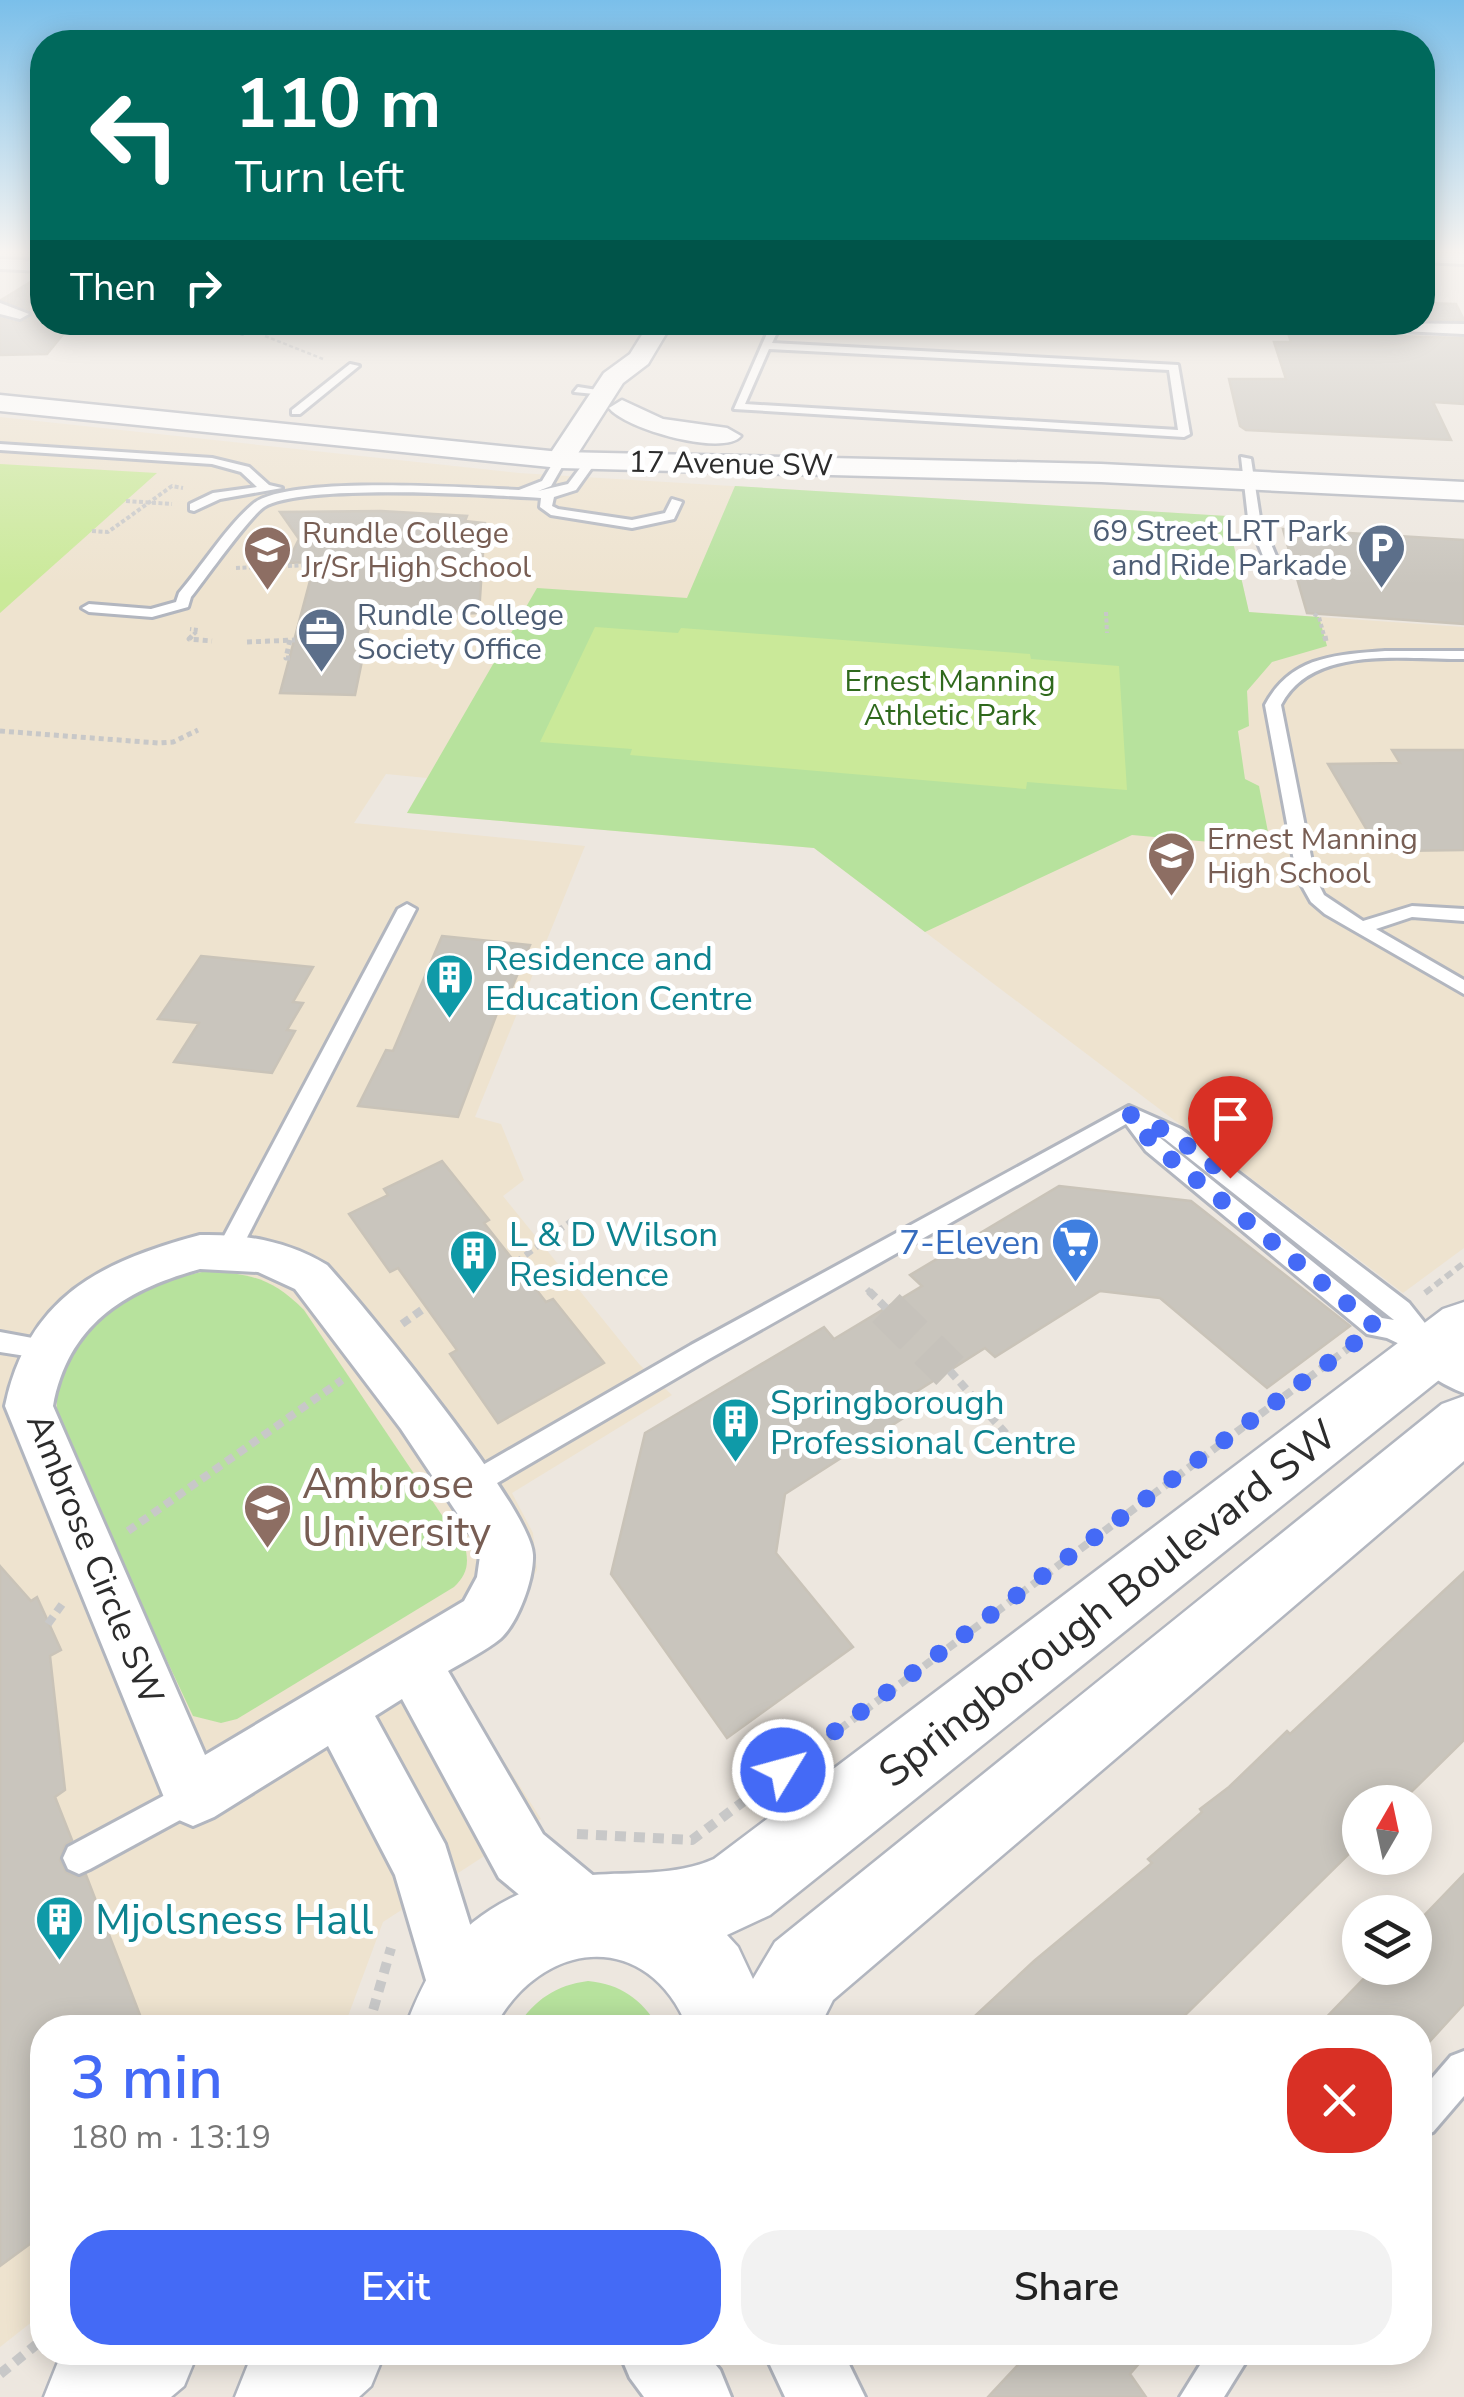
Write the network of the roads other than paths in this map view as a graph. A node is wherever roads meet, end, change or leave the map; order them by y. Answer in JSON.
{"nodes":[{"id":1,"x":637,"y":361,"type":"edge"},
{"id":2,"x":759,"y":361,"type":"edge"},
{"id":3,"x":1055,"y":361,"type":"edge"},
{"id":4,"x":354,"y":366,"type":"dead end"},
{"id":5,"x":0,"y":386,"type":"edge"},
{"id":6,"x":602,"y":397,"type":"junction"},
{"id":7,"x":0,"y":403,"type":"edge"},
{"id":8,"x":260,"y":408,"type":"junction"},
{"id":9,"x":296,"y":412,"type":"junction"},
{"id":10,"x":232,"y":428,"type":"junction"},
{"id":11,"x":0,"y":447,"type":"edge"},
{"id":12,"x":850,"y":447,"type":"junction"},
{"id":13,"x":582,"y":449,"type":"junction"},
{"id":14,"x":938,"y":450,"type":"junction"},
{"id":15,"x":1464,"y":473,"type":"edge"},
{"id":16,"x":1248,"y":478,"type":"junction"},
{"id":17,"x":266,"y":488,"type":"junction"},
{"id":18,"x":1464,"y":491,"type":"edge"},
{"id":19,"x":315,"y":492,"type":"junction"},
{"id":20,"x":518,"y":493,"type":"junction"},
{"id":21,"x":548,"y":494,"type":"junction"},
{"id":22,"x":676,"y":502,"type":"dead end"},
{"id":23,"x":189,"y":506,"type":"road end"},
{"id":24,"x":1294,"y":568,"type":"dead end"},
{"id":25,"x":89,"y":608,"type":"dead end"},
{"id":26,"x":1464,"y":655,"type":"edge"},
{"id":27,"x":408,"y":909,"type":"dead end"},
{"id":28,"x":1464,"y":916,"type":"edge"},
{"id":29,"x":1362,"y":928,"type":"junction"},
{"id":30,"x":1464,"y":988,"type":"edge"},
{"id":31,"x":228,"y":1250,"type":"junction"},
{"id":32,"x":1427,"y":1337,"type":"edge"},
{"id":33,"x":22,"y":1346,"type":"edge"},
{"id":34,"x":1464,"y":1423,"type":"edge"},
{"id":35,"x":471,"y":1486,"type":"junction"},
{"id":36,"x":412,"y":1662,"type":"junction"},
{"id":37,"x":339,"y":1707,"type":"junction"},
{"id":38,"x":193,"y":1796,"type":"junction"},
{"id":39,"x":79,"y":1858,"type":"dead end"},
{"id":40,"x":604,"y":1914,"type":"junction"},
{"id":41,"x":434,"y":2015,"type":"edge"},
{"id":42,"x":439,"y":2015,"type":"edge"},
{"id":43,"x":726,"y":2015,"type":"edge"},
{"id":44,"x":779,"y":2015,"type":"edge"},
{"id":45,"x":1464,"y":2069,"type":"edge"},
{"id":46,"x":1432,"y":2105,"type":"edge"},
{"id":47,"x":134,"y":2365,"type":"edge"},
{"id":48,"x":322,"y":2365,"type":"edge"},
{"id":49,"x":666,"y":2365,"type":"edge"},
{"id":50,"x":809,"y":2365,"type":"edge"},
{"id":51,"x":1223,"y":2365,"type":"edge"},
{"id":52,"x":93,"y":2397,"type":"edge"},
{"id":53,"x":284,"y":2397,"type":"edge"},
{"id":54,"x":692,"y":2397,"type":"edge"},
{"id":55,"x":827,"y":2397,"type":"edge"},
{"id":56,"x":1200,"y":2397,"type":"edge"}],
"edges":[{"from":1,"to":6,"type":"main road"},
{"from":2,"to":3,"type":"lane"},
{"from":4,"to":9,"type":"lane"},
{"from":5,"to":8,"type":"main road","name":"17 Avenue SW"},
{"from":6,"to":12,"type":"main road"},
{"from":6,"to":13,"type":"main road"},
{"from":7,"to":10,"type":"main road","name":"17 Avenue SW"},
{"from":8,"to":9,"type":"main road","name":"17 Avenue SW"},
{"from":8,"to":10,"type":"main road"},
{"from":9,"to":13,"type":"main road","name":"17 Avenue SW"},
{"from":10,"to":13,"type":"main road","name":"17 Avenue SW"},
{"from":11,"to":17,"type":"lane"},
{"from":12,"to":13,"type":"main road","name":"17 Avenue SW"},
{"from":12,"to":14,"type":"main road","name":"17 Avenue SW"},
{"from":13,"to":14,"type":"main road"},
{"from":13,"to":16,"type":"main road","name":"17 Avenue SW"},
{"from":13,"to":20,"type":"lane"},
{"from":13,"to":21,"type":"lane"},
{"from":14,"to":16,"type":"main road","name":"17 Avenue SW"},
{"from":15,"to":16,"type":"main road"},
{"from":16,"to":18,"type":"main road","name":"17 Avenue SW"},
{"from":16,"to":24,"type":"lane"},
{"from":17,"to":19,"type":"lane"},
{"from":17,"to":23,"type":"lane"},
{"from":19,"to":20,"type":"lane"},
{"from":19,"to":25,"type":"lane"},
{"from":20,"to":21,"type":"lane"},
{"from":21,"to":22,"type":"lane"},
{"from":26,"to":29,"type":"lane"},
{"from":27,"to":31,"type":"lane"},
{"from":28,"to":29,"type":"lane"},
{"from":29,"to":30,"type":"lane"},
{"from":31,"to":33,"type":"street","name":"Ambrose Circle SW"},
{"from":31,"to":35,"type":"street","name":"Ambrose Circle SW"},
{"from":32,"to":35,"type":"lane"},
{"from":32,"to":40,"type":"main road","name":"Springborough Boulevard SW"},
{"from":33,"to":38,"type":"street","name":"Ambrose Circle SW"},
{"from":34,"to":44,"type":"main road"},
{"from":35,"to":36,"type":"street","name":"Ambrose Circle SW"},
{"from":36,"to":37,"type":"street","name":"Ambrose Circle SW"},
{"from":36,"to":40,"type":"street"},
{"from":37,"to":38,"type":"street","name":"Ambrose Circle SW"},
{"from":37,"to":41,"type":"street"},
{"from":38,"to":39,"type":"lane"},
{"from":40,"to":42,"type":"main road","name":"Springborough Boulevard SW"},
{"from":40,"to":43,"type":"main road"},
{"from":45,"to":46,"type":"lane"},
{"from":47,"to":52,"type":"main road"},
{"from":48,"to":53,"type":"main road"},
{"from":49,"to":54,"type":"street"},
{"from":50,"to":55,"type":"street"},
{"from":51,"to":56,"type":"lane"}]}
